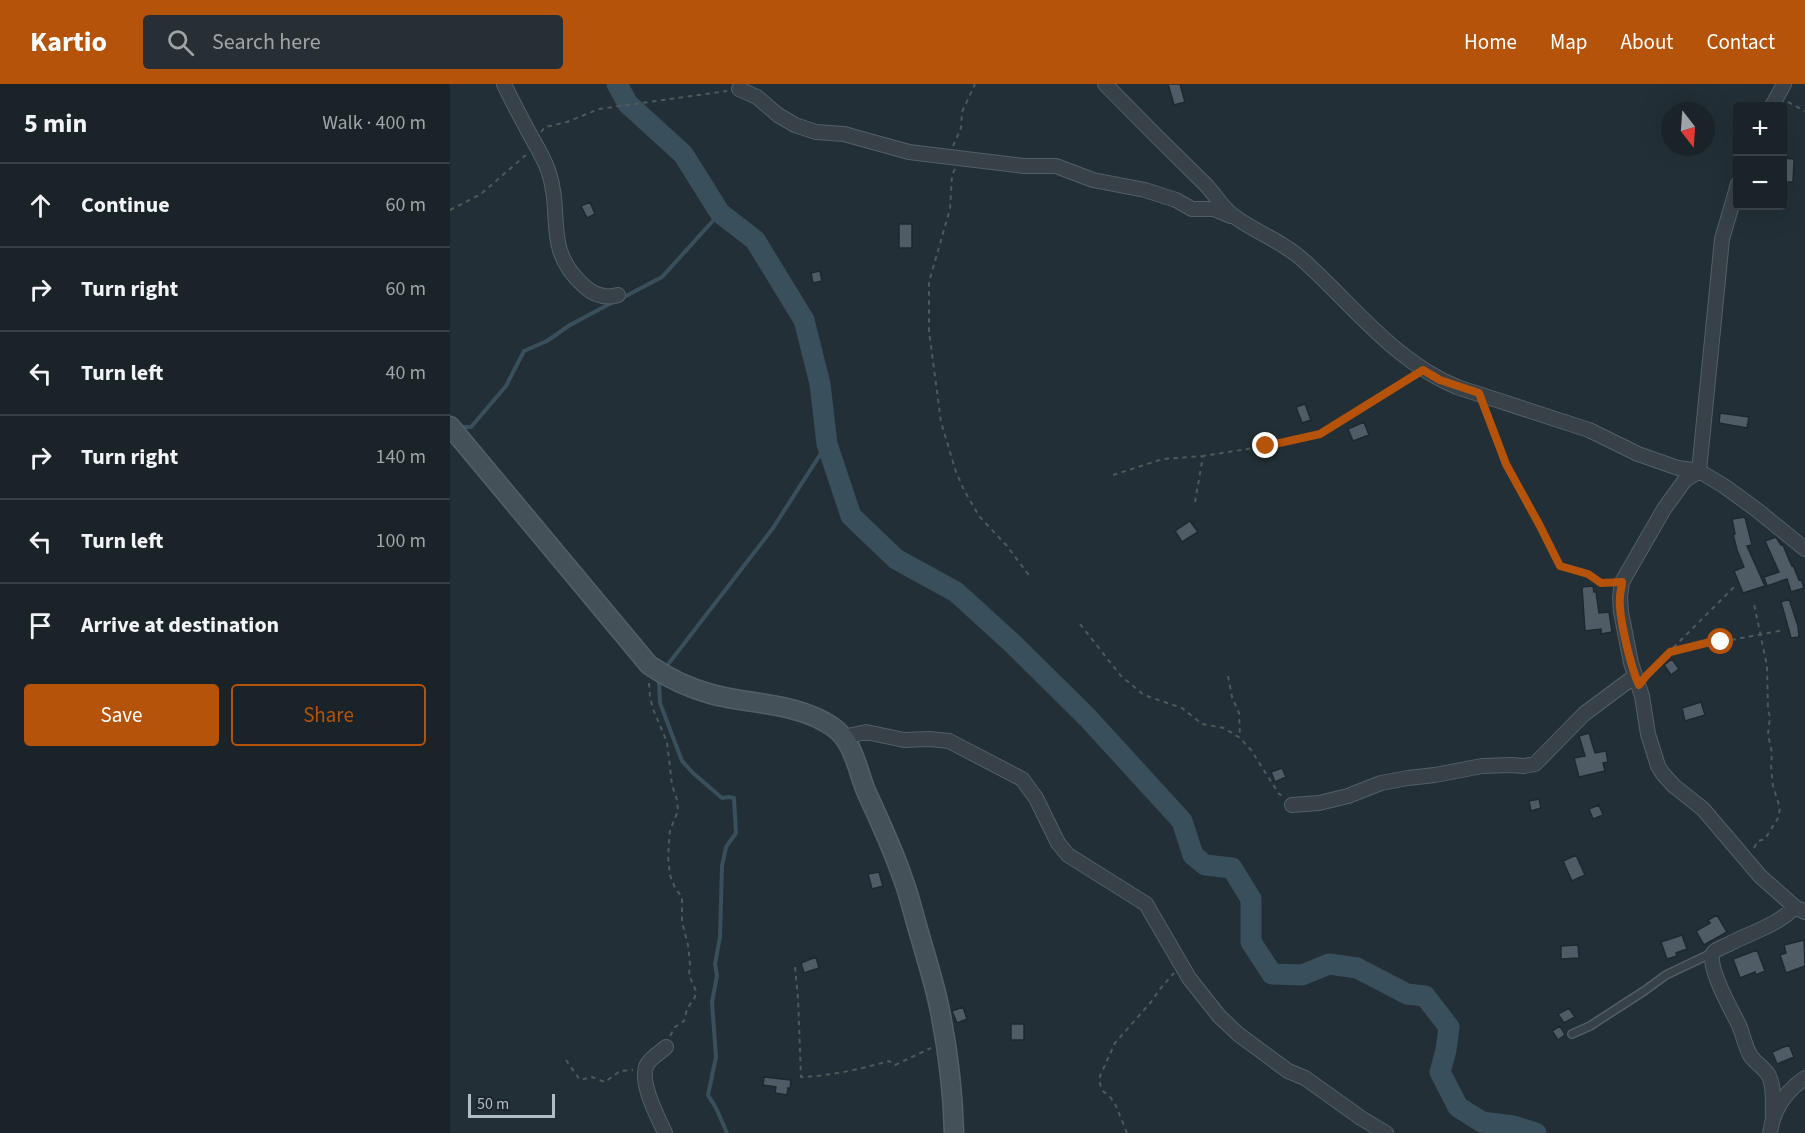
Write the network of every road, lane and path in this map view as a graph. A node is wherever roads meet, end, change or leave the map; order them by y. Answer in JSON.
{"nodes":[{"id":1,"x":504,"y":84,"type":"edge"},
{"id":2,"x":975,"y":84,"type":"edge"},
{"id":3,"x":1105,"y":84,"type":"edge"},
{"id":4,"x":1784,"y":84,"type":"edge"},
{"id":5,"x":739,"y":89,"type":"joint"},
{"id":6,"x":1775,"y":102,"type":"edge"},
{"id":7,"x":1787,"y":106,"type":"edge"},
{"id":8,"x":1805,"y":111,"type":"edge"},
{"id":9,"x":534,"y":141,"type":"junction"},
{"id":10,"x":955,"y":157,"type":"junction"},
{"id":11,"x":1733,"y":199,"type":"edge"},
{"id":12,"x":450,"y":210,"type":"edge"},
{"id":13,"x":1233,"y":216,"type":"junction"},
{"id":14,"x":618,"y":295,"type":"dead end"},
{"id":15,"x":1423,"y":370,"type":"junction"},
{"id":16,"x":1479,"y":393,"type":"junction"},
{"id":17,"x":450,"y":426,"type":"edge"},
{"id":18,"x":1203,"y":456,"type":"junction"},
{"id":19,"x":1699,"y":471,"type":"junction"},
{"id":20,"x":1113,"y":476,"type":"dead end"},
{"id":21,"x":1195,"y":502,"type":"dead end"},
{"id":22,"x":1805,"y":549,"type":"edge"},
{"id":23,"x":1031,"y":578,"type":"dead end"},
{"id":24,"x":1622,"y":582,"type":"junction"},
{"id":25,"x":1734,"y":587,"type":"dead end"},
{"id":26,"x":1754,"y":604,"type":"dead end"},
{"id":27,"x":1080,"y":624,"type":"dead end"},
{"id":28,"x":1784,"y":630,"type":"dead end"},
{"id":29,"x":1761,"y":633,"type":"junction"},
{"id":30,"x":1670,"y":652,"type":"junction"},
{"id":31,"x":649,"y":665,"type":"junction"},
{"id":32,"x":1228,"y":676,"type":"dead end"},
{"id":33,"x":1637,"y":680,"type":"junction"},
{"id":34,"x":844,"y":737,"type":"junction"},
{"id":35,"x":1240,"y":738,"type":"junction"},
{"id":36,"x":1292,"y":805,"type":"joint"},
{"id":37,"x":1747,"y":862,"type":"junction"},
{"id":38,"x":1800,"y":910,"type":"edge"},
{"id":39,"x":1714,"y":952,"type":"junction"},
{"id":40,"x":1181,"y":965,"type":"junction"},
{"id":41,"x":795,"y":967,"type":"dead end"},
{"id":42,"x":1572,"y":1034,"type":"dead end"},
{"id":43,"x":945,"y":1044,"type":"junction"},
{"id":44,"x":666,"y":1047,"type":"joint"},
{"id":45,"x":566,"y":1060,"type":"dead end"},
{"id":46,"x":644,"y":1074,"type":"junction"},
{"id":47,"x":1805,"y":1078,"type":"edge"},
{"id":48,"x":1773,"y":1117,"type":"junction"},
{"id":49,"x":665,"y":1133,"type":"edge"},
{"id":50,"x":954,"y":1133,"type":"edge"},
{"id":51,"x":1127,"y":1133,"type":"edge"},
{"id":52,"x":1386,"y":1133,"type":"edge"},
{"id":53,"x":1770,"y":1133,"type":"edge"}],
"edges":[{"from":1,"to":9,"type":"street"},
{"from":2,"to":10,"type":"path"},
{"from":3,"to":13,"type":"street"},
{"from":4,"to":6,"type":"street"},
{"from":5,"to":9,"type":"path"},
{"from":5,"to":10,"type":"street"},
{"from":7,"to":8,"type":"path"},
{"from":9,"to":12,"type":"path"},
{"from":9,"to":14,"type":"street"},
{"from":10,"to":13,"type":"street"},
{"from":10,"to":23,"type":"path"},
{"from":11,"to":19,"type":"street"},
{"from":13,"to":15,"type":"street"},
{"from":15,"to":16,"type":"street"},
{"from":15,"to":18,"type":"path"},
{"from":16,"to":19,"type":"street"},
{"from":16,"to":24,"type":"path"},
{"from":17,"to":31,"type":"street"},
{"from":18,"to":20,"type":"path"},
{"from":18,"to":21,"type":"path"},
{"from":19,"to":22,"type":"street"},
{"from":19,"to":24,"type":"street"},
{"from":24,"to":33,"type":"street"},
{"from":25,"to":30,"type":"path"},
{"from":26,"to":29,"type":"path"},
{"from":27,"to":35,"type":"path"},
{"from":28,"to":29,"type":"path"},
{"from":29,"to":30,"type":"path"},
{"from":29,"to":37,"type":"path"},
{"from":30,"to":33,"type":"path"},
{"from":31,"to":34,"type":"street"},
{"from":31,"to":44,"type":"path"},
{"from":32,"to":35,"type":"path"},
{"from":33,"to":36,"type":"street"},
{"from":33,"to":37,"type":"street"},
{"from":34,"to":40,"type":"street"},
{"from":34,"to":43,"type":"street"},
{"from":35,"to":36,"type":"path"},
{"from":37,"to":38,"type":"street"},
{"from":38,"to":39,"type":"street"},
{"from":39,"to":42,"type":"lane"},
{"from":39,"to":48,"type":"street"},
{"from":40,"to":51,"type":"path"},
{"from":40,"to":52,"type":"street"},
{"from":41,"to":43,"type":"path"},
{"from":43,"to":50,"type":"street"},
{"from":44,"to":46,"type":"street"},
{"from":45,"to":46,"type":"path"},
{"from":46,"to":49,"type":"street"},
{"from":47,"to":48,"type":"street"},
{"from":48,"to":53,"type":"street"}]}
